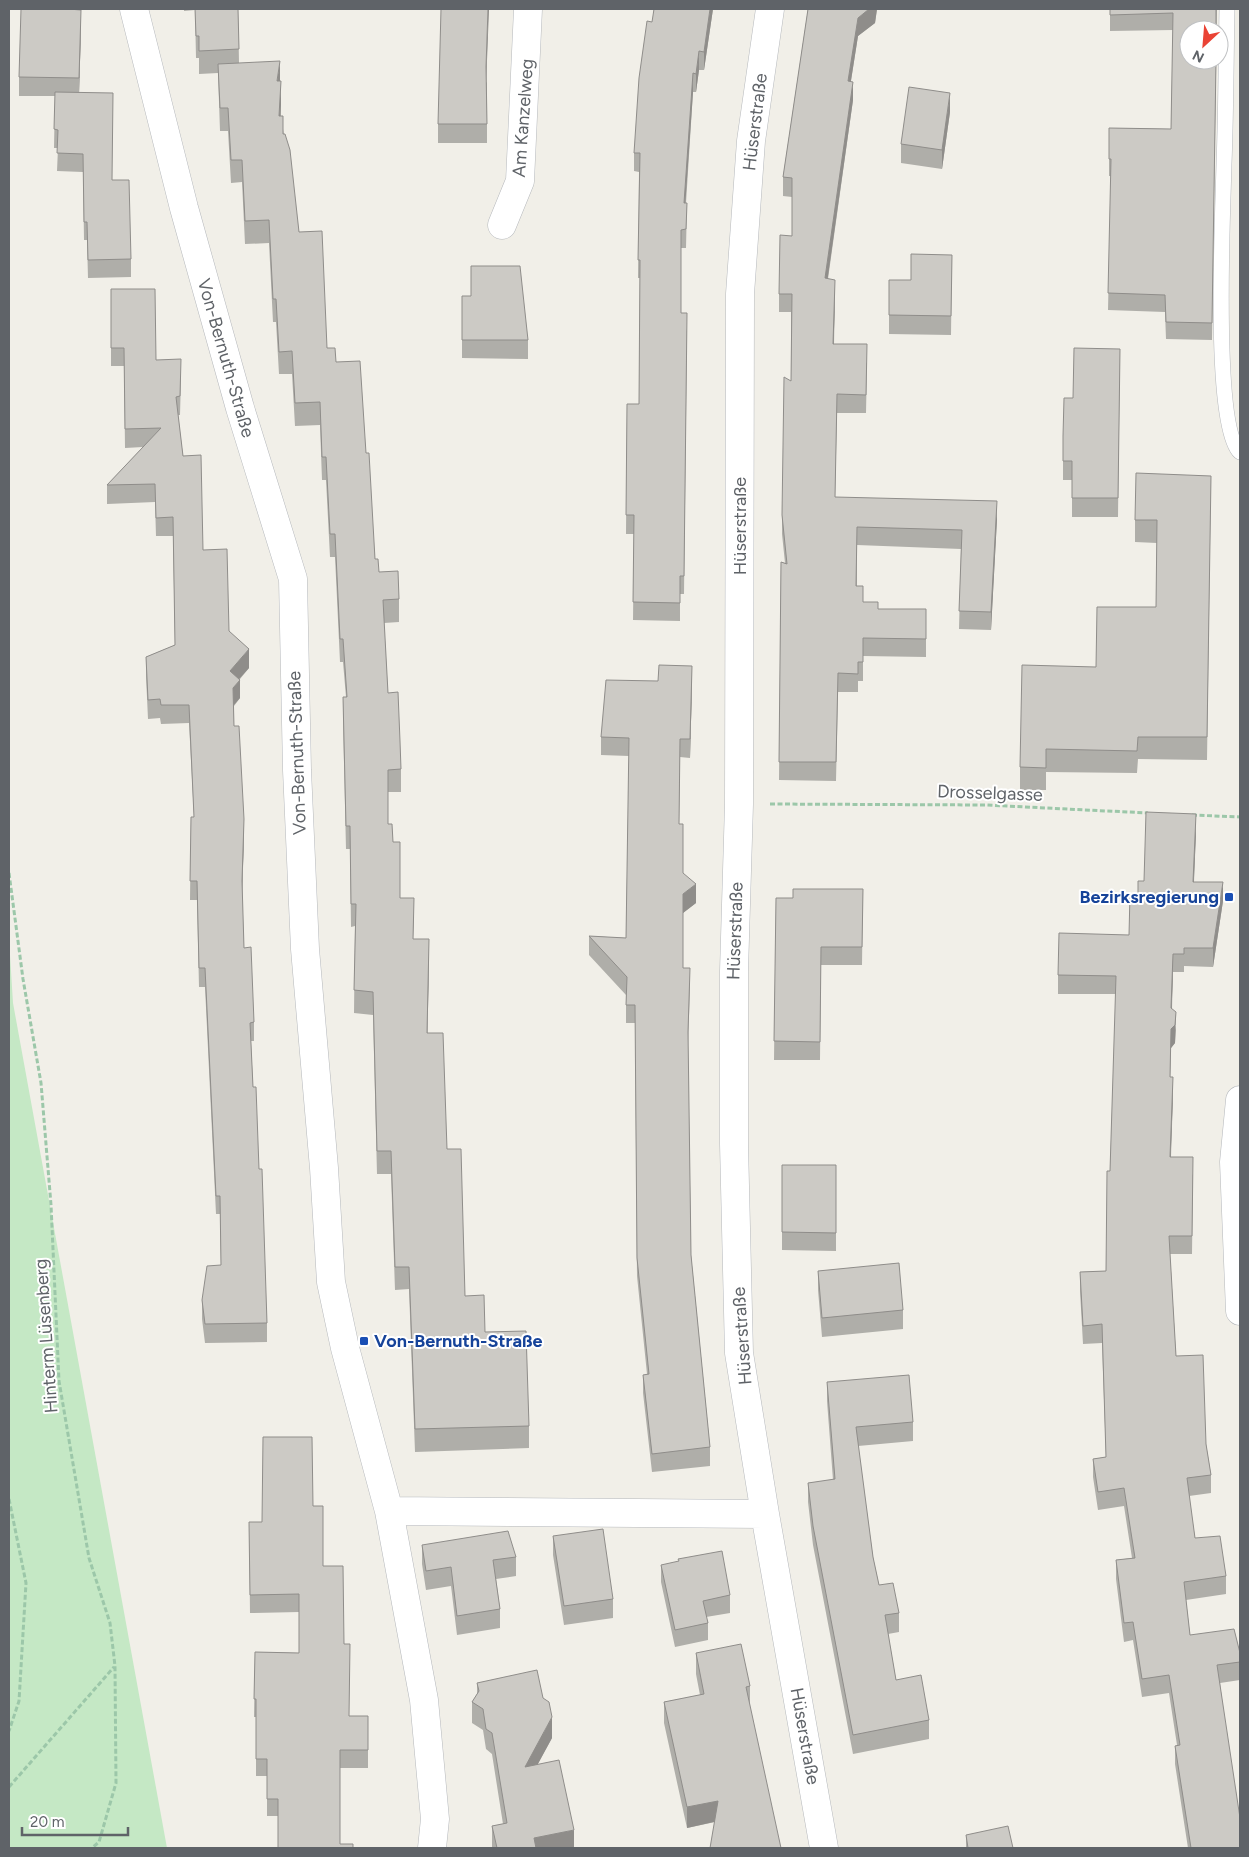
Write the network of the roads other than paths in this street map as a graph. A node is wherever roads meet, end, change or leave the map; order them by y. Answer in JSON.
{"nodes":[{"id":1,"x":134,"y":9,"type":"edge"},
{"id":2,"x":528,"y":9,"type":"edge"},
{"id":3,"x":770,"y":9,"type":"edge"},
{"id":4,"x":1227,"y":9,"type":"edge"},
{"id":5,"x":502,"y":225,"type":"dead end"},
{"id":6,"x":1240,"y":452,"type":"edge"},
{"id":7,"x":1240,"y":1100,"type":"edge"},
{"id":8,"x":1240,"y":1311,"type":"edge"},
{"id":9,"x":389,"y":1511,"type":"junction"},
{"id":10,"x":765,"y":1514,"type":"junction"},
{"id":11,"x":432,"y":1848,"type":"edge"},
{"id":12,"x":824,"y":1848,"type":"edge"}],
"edges":[{"from":1,"to":9,"type":"street","name":"Von-Bernuth-Straße"},
{"from":2,"to":5,"type":"street","name":"Am Kanzelweg"},
{"from":3,"to":10,"type":"street","name":"Hüserstraße"},
{"from":4,"to":6,"type":"lane"},
{"from":7,"to":8,"type":"street"},
{"from":9,"to":10,"type":"street"},
{"from":9,"to":11,"type":"street","name":"Von-Bernuth-Straße"},
{"from":10,"to":12,"type":"street","name":"Hüserstraße"}]}
